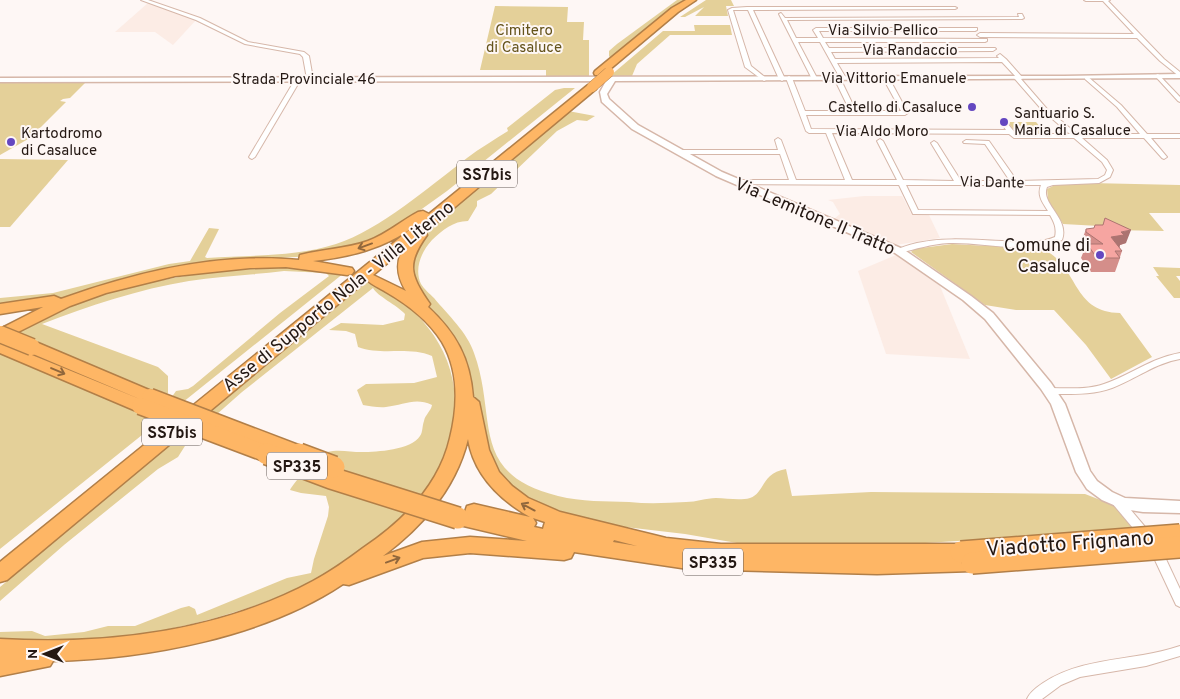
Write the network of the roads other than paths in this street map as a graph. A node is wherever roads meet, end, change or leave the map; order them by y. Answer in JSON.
{"nodes":[{"id":1,"x":143,"y":0,"type":"edge"},
{"id":2,"x":692,"y":0,"type":"edge"},
{"id":3,"x":699,"y":0,"type":"edge"},
{"id":4,"x":832,"y":0,"type":"edge"},
{"id":5,"x":882,"y":0,"type":"edge"},
{"id":6,"x":947,"y":0,"type":"edge"},
{"id":7,"x":1086,"y":0,"type":"edge"},
{"id":8,"x":1104,"y":0,"type":"edge"},
{"id":9,"x":1109,"y":0,"type":"edge"},
{"id":10,"x":749,"y":8,"type":"junction"},
{"id":11,"x":778,"y":8,"type":"junction"},
{"id":12,"x":837,"y":8,"type":"junction"},
{"id":13,"x":887,"y":8,"type":"junction"},
{"id":14,"x":954,"y":8,"type":"junction"},
{"id":15,"x":1020,"y":16,"type":"dead end"},
{"id":16,"x":964,"y":18,"type":"junction"},
{"id":17,"x":784,"y":19,"type":"junction"},
{"id":18,"x":974,"y":29,"type":"junction"},
{"id":19,"x":980,"y":35,"type":"junction"},
{"id":20,"x":1139,"y":36,"type":"junction"},
{"id":21,"x":794,"y":40,"type":"junction"},
{"id":22,"x":822,"y":40,"type":"junction"},
{"id":23,"x":985,"y":40,"type":"junction"},
{"id":24,"x":993,"y":49,"type":"junction"},
{"id":25,"x":828,"y":50,"type":"junction"},
{"id":26,"x":1004,"y":60,"type":"junction"},
{"id":27,"x":834,"y":61,"type":"junction"},
{"id":28,"x":748,"y":67,"type":"junction"},
{"id":29,"x":1158,"y":76,"type":"junction"},
{"id":30,"x":1180,"y":76,"type":"edge"},
{"id":31,"x":606,"y":78,"type":"junction"},
{"id":32,"x":739,"y":78,"type":"junction"},
{"id":33,"x":764,"y":78,"type":"junction"},
{"id":34,"x":786,"y":78,"type":"junction"},
{"id":35,"x":814,"y":78,"type":"junction"},
{"id":36,"x":840,"y":78,"type":"junction"},
{"id":37,"x":886,"y":78,"type":"junction"},
{"id":38,"x":1019,"y":78,"type":"junction"},
{"id":39,"x":1088,"y":78,"type":"junction"},
{"id":40,"x":298,"y":79,"type":"junction"},
{"id":41,"x":310,"y":79,"type":"junction"},
{"id":42,"x":0,"y":80,"type":"edge"},
{"id":43,"x":587,"y":84,"type":"junction"},
{"id":44,"x":1180,"y":100,"type":"edge"},
{"id":45,"x":802,"y":112,"type":"junction"},
{"id":46,"x":853,"y":112,"type":"junction"},
{"id":47,"x":1005,"y":124,"type":"dead end"},
{"id":48,"x":828,"y":131,"type":"junction"},
{"id":49,"x":1012,"y":132,"type":"junction"},
{"id":50,"x":1146,"y":136,"type":"junction"},
{"id":51,"x":1180,"y":136,"type":"edge"},
{"id":52,"x":1077,"y":137,"type":"junction"},
{"id":53,"x":778,"y":140,"type":"dead end"},
{"id":54,"x":880,"y":141,"type":"dead end"},
{"id":55,"x":934,"y":142,"type":"dead end"},
{"id":56,"x":966,"y":142,"type":"dead end"},
{"id":57,"x":679,"y":152,"type":"junction"},
{"id":58,"x":782,"y":152,"type":"junction"},
{"id":59,"x":252,"y":157,"type":"dead end"},
{"id":60,"x":1164,"y":157,"type":"dead end"},
{"id":61,"x":735,"y":182,"type":"junction"},
{"id":62,"x":793,"y":182,"type":"junction"},
{"id":63,"x":849,"y":182,"type":"junction"},
{"id":64,"x":901,"y":182,"type":"junction"},
{"id":65,"x":958,"y":182,"type":"junction"},
{"id":66,"x":1015,"y":183,"type":"junction"},
{"id":67,"x":1052,"y":183,"type":"junction"},
{"id":68,"x":443,"y":210,"type":"junction"},
{"id":69,"x":1052,"y":212,"type":"junction"},
{"id":70,"x":423,"y":215,"type":"junction"},
{"id":71,"x":899,"y":251,"type":"junction"},
{"id":72,"x":236,"y":264,"type":"junction"},
{"id":73,"x":347,"y":270,"type":"dead end"},
{"id":74,"x":373,"y":279,"type":"dead end"},
{"id":75,"x":125,"y":284,"type":"junction"},
{"id":76,"x":0,"y":309,"type":"edge"},
{"id":77,"x":430,"y":316,"type":"junction"},
{"id":78,"x":0,"y":335,"type":"edge"},
{"id":79,"x":7,"y":350,"type":"edge"},
{"id":80,"x":1180,"y":356,"type":"edge"},
{"id":81,"x":464,"y":390,"type":"junction"},
{"id":82,"x":1049,"y":391,"type":"junction"},
{"id":83,"x":145,"y":401,"type":"junction"},
{"id":84,"x":1116,"y":500,"type":"junction"},
{"id":85,"x":1180,"y":507,"type":"edge"},
{"id":86,"x":460,"y":513,"type":"joint"},
{"id":87,"x":1142,"y":531,"type":"dead end"},
{"id":88,"x":1180,"y":535,"type":"edge"},
{"id":89,"x":1180,"y":548,"type":"edge"},
{"id":90,"x":682,"y":555,"type":"junction"},
{"id":91,"x":967,"y":558,"type":"junction"},
{"id":92,"x":1160,"y":558,"type":"dead end"},
{"id":93,"x":0,"y":559,"type":"edge"},
{"id":94,"x":0,"y":574,"type":"edge"},
{"id":95,"x":315,"y":590,"type":"junction"},
{"id":96,"x":1180,"y":602,"type":"edge"},
{"id":97,"x":0,"y":649,"type":"edge"},
{"id":98,"x":93,"y":651,"type":"junction"},
{"id":99,"x":1180,"y":651,"type":"edge"},
{"id":100,"x":0,"y":666,"type":"edge"},
{"id":101,"x":1034,"y":699,"type":"edge"}],
"edges":[{"from":1,"to":41,"type":"street"},
{"from":2,"to":31,"type":"highway","name":"Asse di Supporto Nola - Villa Literno","number":"SS7bis"},
{"from":3,"to":31,"type":"highway","name":"Asse di Supporto Nola - Villa Literno","number":"SS7bis"},
{"from":4,"to":12,"type":"street"},
{"from":5,"to":13,"type":"street"},
{"from":6,"to":14,"type":"street","name":"Via Dante"},
{"from":7,"to":8,"type":"street"},
{"from":8,"to":9,"type":"street"},
{"from":8,"to":20,"type":"street"},
{"from":10,"to":11,"type":"street"},
{"from":10,"to":28,"type":"street"},
{"from":10,"to":34,"type":"street","name":"Via Aldo Moro"},
{"from":11,"to":12,"type":"street"},
{"from":11,"to":17,"type":"street"},
{"from":12,"to":13,"type":"street"},
{"from":13,"to":14,"type":"street"},
{"from":14,"to":16,"type":"street","name":"Via Dante"},
{"from":15,"to":16,"type":"street"},
{"from":16,"to":17,"type":"street"},
{"from":16,"to":18,"type":"street","name":"Via Dante"},
{"from":17,"to":21,"type":"street"},
{"from":18,"to":19,"type":"street","name":"Via Dante"},
{"from":18,"to":22,"type":"street","name":"Via Silvio Pellico"},
{"from":19,"to":20,"type":"street"},
{"from":19,"to":23,"type":"street","name":"Via Dante"},
{"from":20,"to":30,"type":"street"},
{"from":21,"to":22,"type":"street"},
{"from":21,"to":35,"type":"street"},
{"from":22,"to":23,"type":"street"},
{"from":22,"to":25,"type":"street","name":"Via Silvio Pellico"},
{"from":23,"to":24,"type":"street","name":"Via Dante"},
{"from":24,"to":25,"type":"street","name":"Via Randaccio"},
{"from":24,"to":26,"type":"street","name":"Via Dante"},
{"from":25,"to":27,"type":"street","name":"Via Silvio Pellico"},
{"from":26,"to":27,"type":"street"},
{"from":26,"to":38,"type":"street","name":"Via Dante"},
{"from":27,"to":36,"type":"street","name":"Via Silvio Pellico"},
{"from":28,"to":32,"type":"street"},
{"from":28,"to":33,"type":"street"},
{"from":29,"to":30,"type":"street","name":"Via Vittorio Emanuele"},
{"from":29,"to":39,"type":"street","name":"Via Vittorio Emanuele"},
{"from":29,"to":44,"type":"street"},
{"from":31,"to":32,"type":"street","name":"Via Vittorio Emanuele"},
{"from":31,"to":43,"type":"highway","name":"Asse di Supporto Nola - Villa Literno","number":"SS7bis","bridge":true},
{"from":31,"to":57,"type":"street","name":"Via Lemitone II Tratto"},
{"from":32,"to":33,"type":"street","name":"Via Vittorio Emanuele"},
{"from":33,"to":34,"type":"street","name":"Via Vittorio Emanuele"},
{"from":34,"to":35,"type":"street","name":"Via Vittorio Emanuele"},
{"from":34,"to":45,"type":"street","name":"Via Aldo Moro"},
{"from":35,"to":36,"type":"street","name":"Via Vittorio Emanuele"},
{"from":36,"to":37,"type":"street","name":"Via Vittorio Emanuele"},
{"from":36,"to":46,"type":"street","name":"Via Silvio Pellico"},
{"from":37,"to":38,"type":"street","name":"Via Vittorio Emanuele"},
{"from":37,"to":46,"type":"street"},
{"from":38,"to":39,"type":"street","name":"Via Vittorio Emanuele"},
{"from":38,"to":52,"type":"street","name":"Via Dante"},
{"from":39,"to":50,"type":"street"},
{"from":40,"to":41,"type":"street","name":"Strada Provinciale 46"},
{"from":40,"to":42,"type":"street","name":"Strada Provinciale 46"},
{"from":40,"to":59,"type":"street"},
{"from":41,"to":43,"type":"street","name":"Strada Provinciale 46"},
{"from":43,"to":68,"type":"highway","name":"Asse di Supporto Nola - Villa Literno","number":"SS7bis"},
{"from":43,"to":70,"type":"highway","name":"Asse di Supporto Nola - Villa Literno","number":"SS7bis"},
{"from":45,"to":46,"type":"street"},
{"from":45,"to":48,"type":"street","name":"Via Aldo Moro"},
{"from":47,"to":49,"type":"street"},
{"from":48,"to":49,"type":"street","name":"Via Aldo Moro"},
{"from":48,"to":63,"type":"street"},
{"from":49,"to":52,"type":"street"},
{"from":50,"to":51,"type":"street"},
{"from":50,"to":52,"type":"street"},
{"from":50,"to":60,"type":"street"},
{"from":52,"to":67,"type":"street","name":"Via Dante"},
{"from":53,"to":58,"type":"street"},
{"from":54,"to":64,"type":"street"},
{"from":55,"to":65,"type":"street"},
{"from":56,"to":66,"type":"street"},
{"from":57,"to":58,"type":"street"},
{"from":57,"to":61,"type":"street","name":"Via Lemitone II Tratto"},
{"from":58,"to":62,"type":"street"},
{"from":61,"to":62,"type":"street","name":"Via Dante"},
{"from":61,"to":71,"type":"street","name":"Via Lemitone II Tratto"},
{"from":62,"to":63,"type":"street","name":"Via Dante"},
{"from":63,"to":64,"type":"street","name":"Via Dante"},
{"from":64,"to":65,"type":"street","name":"Via Dante"},
{"from":64,"to":69,"type":"street"},
{"from":65,"to":66,"type":"street","name":"Via Dante"},
{"from":66,"to":67,"type":"street","name":"Via Dante"},
{"from":67,"to":69,"type":"street"},
{"from":68,"to":77,"type":"highway"},
{"from":68,"to":94,"type":"highway","name":"Asse di Supporto Nola - Villa Literno","number":"SS7bis"},
{"from":69,"to":71,"type":"street"},
{"from":70,"to":72,"type":"highway","one_way":true},
{"from":70,"to":93,"type":"highway","name":"Asse di Supporto Nola - Villa Literno","number":"SS7bis"},
{"from":71,"to":82,"type":"street","name":"Via Lemitone II Tratto"},
{"from":72,"to":73,"type":"highway"},
{"from":72,"to":75,"type":"highway"},
{"from":74,"to":77,"type":"highway"},
{"from":75,"to":76,"type":"highway"},
{"from":75,"to":78,"type":"highway"},
{"from":77,"to":81,"type":"highway"},
{"from":78,"to":83,"type":"highway","number":"SP335","bridge":true},
{"from":79,"to":83,"type":"highway","number":"SP335","one_way":true},
{"from":80,"to":82,"type":"street"},
{"from":90,"to":81,"type":"highway","one_way":true},
{"from":81,"to":95,"type":"highway"},
{"from":82,"to":84,"type":"street","name":"Via Lemitone II Tratto"},
{"from":83,"to":86,"type":"highway","number":"SP335","bridge":true},
{"from":84,"to":85,"type":"street","name":"Via Lemitone II Tratto"},
{"from":84,"to":87,"type":"street"},
{"from":86,"to":90,"type":"highway","number":"SP335"},
{"from":88,"to":91,"type":"highway","name":"Viadotto Frignano","number":"SP335","bridge":true},
{"from":89,"to":91,"type":"highway","name":"Viadotto Frignano","number":"SP335","bridge":true},
{"from":90,"to":91,"type":"highway","number":"SP335"},
{"from":95,"to":90,"type":"highway","one_way":true},
{"from":92,"to":96,"type":"street"},
{"from":95,"to":98,"type":"highway"},
{"from":97,"to":98,"type":"highway"},
{"from":98,"to":100,"type":"highway"},
{"from":99,"to":101,"type":"street"}]}
